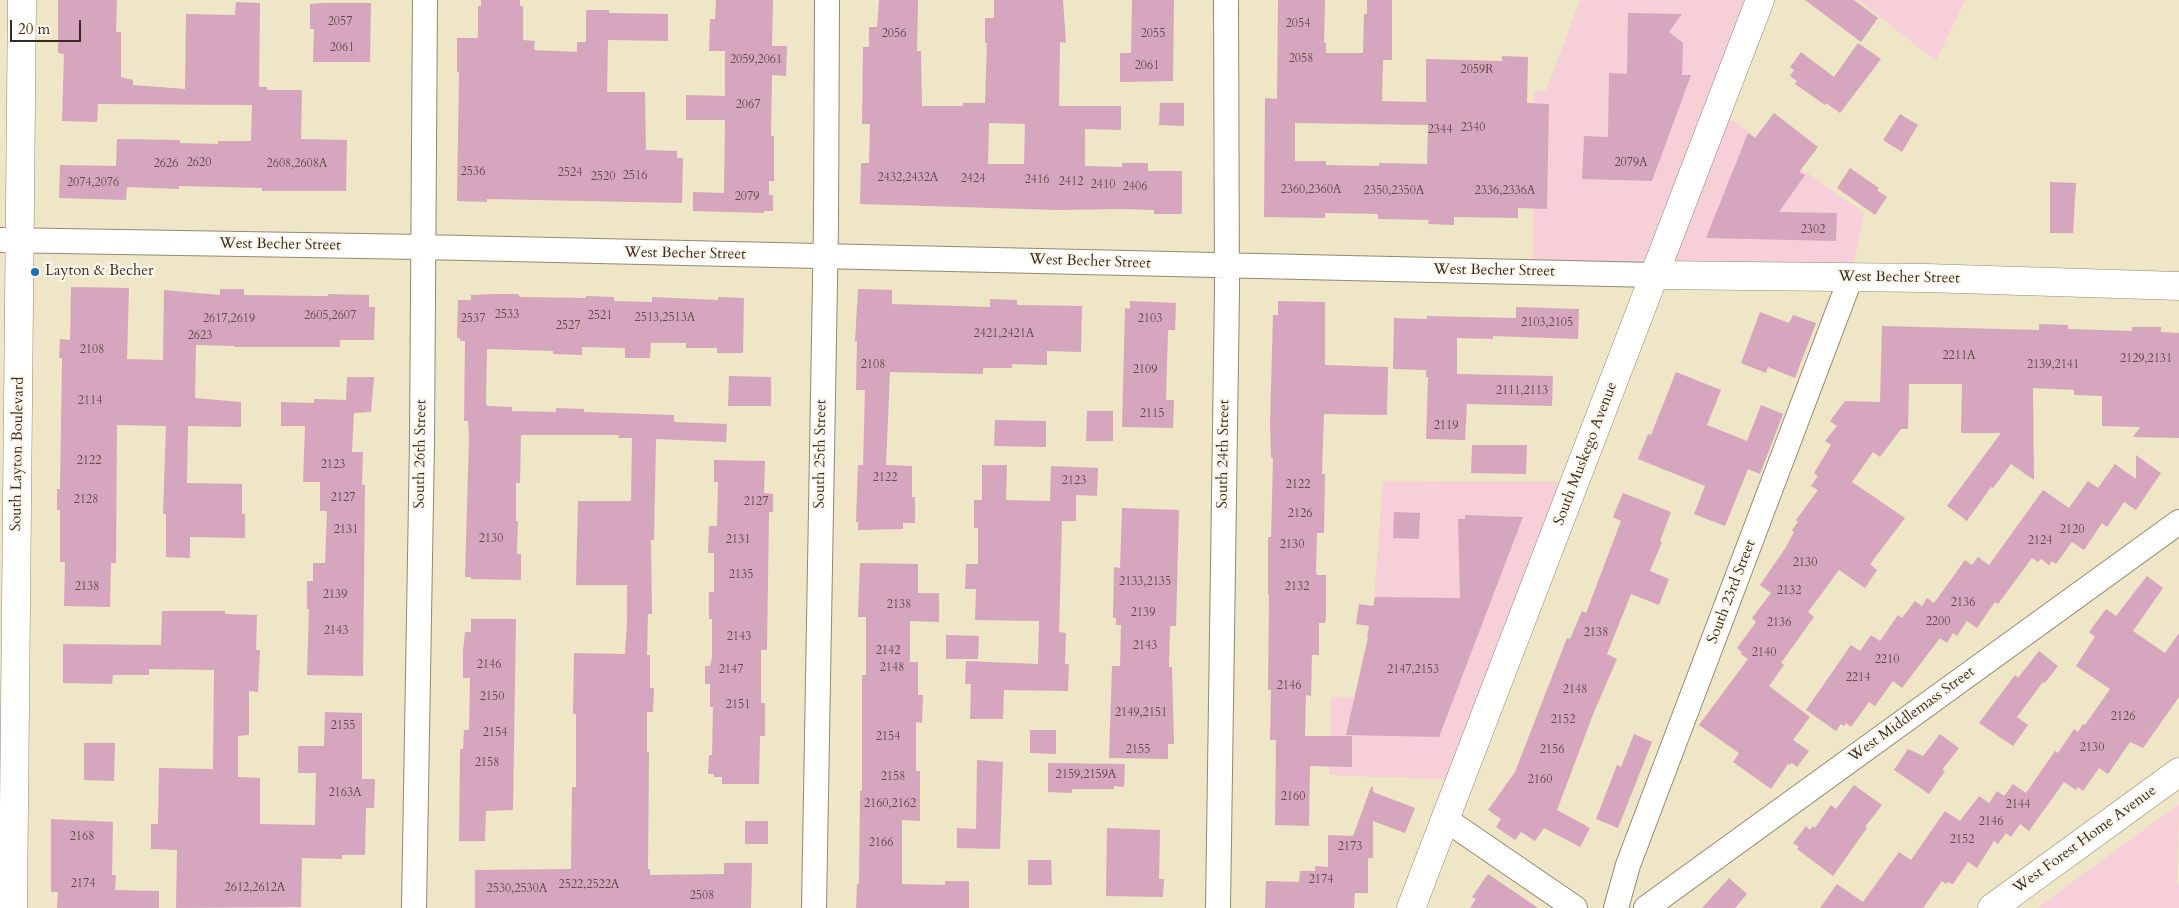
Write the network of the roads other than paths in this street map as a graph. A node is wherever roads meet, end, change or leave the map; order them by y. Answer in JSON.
{"nodes":[{"id":1,"x":22,"y":0,"type":"edge"},
{"id":2,"x":425,"y":0,"type":"edge"},
{"id":3,"x":827,"y":0,"type":"edge"},
{"id":4,"x":1226,"y":0,"type":"edge"},
{"id":5,"x":1760,"y":0,"type":"edge"},
{"id":6,"x":10,"y":240,"type":"edge"},
{"id":7,"x":422,"y":247,"type":"junction"},
{"id":8,"x":825,"y":257,"type":"junction"},
{"id":9,"x":1227,"y":266,"type":"junction"},
{"id":10,"x":1655,"y":275,"type":"junction"},
{"id":11,"x":1851,"y":277,"type":"junction"},
{"id":12,"x":2179,"y":286,"type":"edge"},
{"id":13,"x":2179,"y":522,"type":"edge"},
{"id":14,"x":2179,"y":772,"type":"edge"},
{"id":15,"x":1445,"y":819,"type":"junction"},
{"id":16,"x":13,"y":908,"type":"edge"},
{"id":17,"x":414,"y":908,"type":"edge"},
{"id":18,"x":814,"y":908,"type":"edge"},
{"id":19,"x":1218,"y":908,"type":"edge"},
{"id":20,"x":1411,"y":908,"type":"edge"},
{"id":21,"x":1575,"y":908,"type":"edge"},
{"id":22,"x":1616,"y":908,"type":"edge"},
{"id":23,"x":1646,"y":908,"type":"edge"},
{"id":24,"x":1992,"y":908,"type":"edge"}],
"edges":[{"from":1,"to":6,"type":"street","name":"South Layton Boulevard"},
{"from":2,"to":7,"type":"street","name":"South 26th Street"},
{"from":3,"to":8,"type":"street","name":"South 25th Street"},
{"from":4,"to":9,"type":"street","name":"South 24th Street"},
{"from":5,"to":10,"type":"street","name":"South Muskego Avenue"},
{"from":6,"to":7,"type":"street","name":"West Becher Street"},
{"from":6,"to":16,"type":"street","name":"South Layton Boulevard"},
{"from":7,"to":8,"type":"street","name":"West Becher Street"},
{"from":7,"to":17,"type":"street","name":"South 26th Street"},
{"from":8,"to":9,"type":"street","name":"West Becher Street"},
{"from":8,"to":18,"type":"street","name":"South 25th Street"},
{"from":9,"to":10,"type":"street","name":"West Becher Street"},
{"from":9,"to":19,"type":"street","name":"South 24th Street"},
{"from":10,"to":11,"type":"street","name":"West Becher Street"},
{"from":10,"to":15,"type":"street","name":"South Muskego Avenue"},
{"from":11,"to":12,"type":"street","name":"West Becher Street"},
{"from":11,"to":22,"type":"street","name":"South 23rd Street"},
{"from":13,"to":23,"type":"street","name":"West Middlemass Street"},
{"from":14,"to":24,"type":"street","name":"West Forest Home Avenue"},
{"from":15,"to":20,"type":"street","name":"South Muskego Avenue"},
{"from":15,"to":21,"type":"street"}]}
